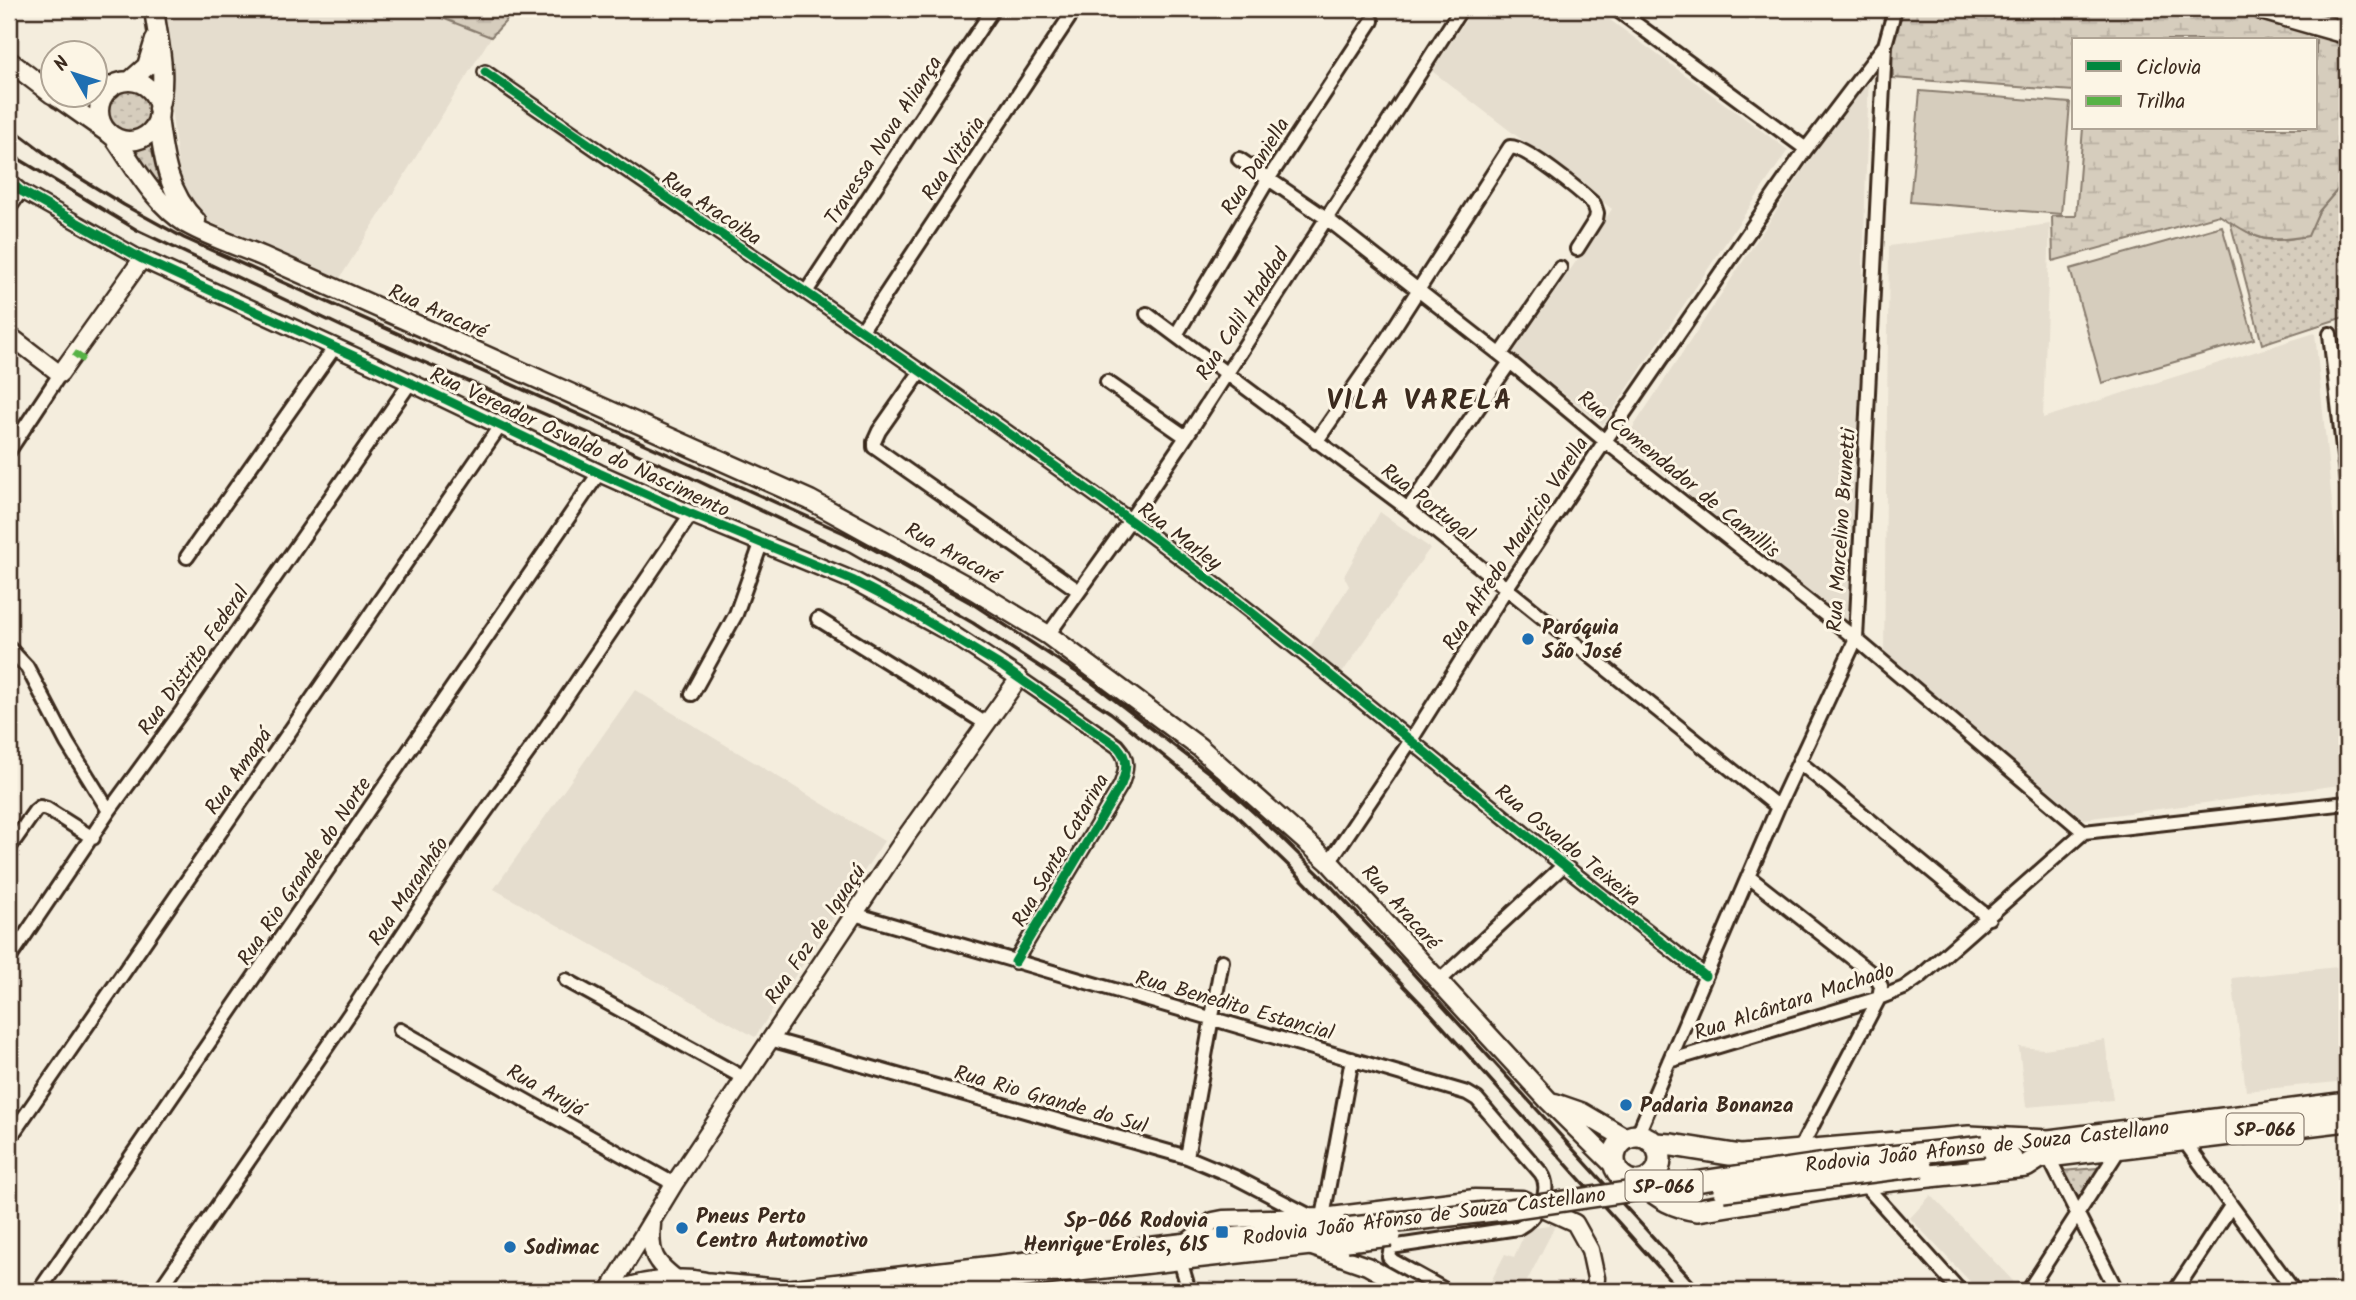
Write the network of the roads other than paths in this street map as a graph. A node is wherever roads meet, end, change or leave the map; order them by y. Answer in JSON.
{"nodes":[{"id":1,"x":154,"y":9,"type":"edge"},
{"id":2,"x":993,"y":9,"type":"edge"},
{"id":3,"x":1075,"y":9,"type":"edge"},
{"id":4,"x":1461,"y":9,"type":"edge"},
{"id":5,"x":1616,"y":9,"type":"edge"},
{"id":6,"x":1895,"y":9,"type":"edge"},
{"id":7,"x":2263,"y":9,"type":"edge"},
{"id":8,"x":1372,"y":21,"type":"dead end"},
{"id":9,"x":157,"y":33,"type":"junction"},
{"id":10,"x":2347,"y":33,"type":"edge"},
{"id":11,"x":1885,"y":45,"type":"junction"},
{"id":12,"x":9,"y":61,"type":"edge"},
{"id":13,"x":485,"y":72,"type":"dead end"},
{"id":14,"x":130,"y":81,"type":"junction"},
{"id":15,"x":38,"y":83,"type":"edge"},
{"id":16,"x":111,"y":88,"type":"junction"},
{"id":17,"x":108,"y":89,"type":"edge"},
{"id":18,"x":72,"y":108,"type":"edge"},
{"id":19,"x":158,"y":113,"type":"junction"},
{"id":20,"x":110,"y":135,"type":"junction"},
{"id":21,"x":1806,"y":149,"type":"junction"},
{"id":22,"x":1239,"y":159,"type":"dead end"},
{"id":23,"x":1269,"y":178,"type":"junction"},
{"id":24,"x":9,"y":181,"type":"edge"},
{"id":25,"x":21,"y":191,"type":"junction"},
{"id":26,"x":9,"y":208,"type":"edge"},
{"id":27,"x":1326,"y":218,"type":"junction"},
{"id":28,"x":208,"y":233,"type":"junction"},
{"id":29,"x":1577,"y":249,"type":"dead end"},
{"id":30,"x":142,"y":258,"type":"junction"},
{"id":31,"x":1560,"y":268,"type":"dead end"},
{"id":32,"x":1418,"y":289,"type":"junction"},
{"id":33,"x":806,"y":292,"type":"junction"},
{"id":34,"x":1147,"y":314,"type":"dead end"},
{"id":35,"x":862,"y":330,"type":"junction"},
{"id":36,"x":2330,"y":334,"type":"dead end"},
{"id":37,"x":9,"y":335,"type":"edge"},
{"id":38,"x":1176,"y":335,"type":"junction"},
{"id":39,"x":334,"y":348,"type":"junction"},
{"id":40,"x":1506,"y":358,"type":"junction"},
{"id":41,"x":921,"y":371,"type":"junction"},
{"id":42,"x":1227,"y":373,"type":"junction"},
{"id":43,"x":60,"y":374,"type":"junction"},
{"id":44,"x":1107,"y":382,"type":"dead end"},
{"id":45,"x":410,"y":383,"type":"junction"},
{"id":46,"x":500,"y":426,"type":"junction"},
{"id":47,"x":1186,"y":437,"type":"junction"},
{"id":48,"x":1605,"y":441,"type":"junction"},
{"id":49,"x":1316,"y":442,"type":"junction"},
{"id":50,"x":9,"y":451,"type":"edge"},
{"id":51,"x":600,"y":472,"type":"junction"},
{"id":52,"x":2347,"y":483,"type":"edge"},
{"id":53,"x":1408,"y":509,"type":"junction"},
{"id":54,"x":691,"y":514,"type":"junction"},
{"id":55,"x":1130,"y":520,"type":"junction"},
{"id":56,"x":761,"y":544,"type":"junction"},
{"id":57,"x":187,"y":557,"type":"dead end"},
{"id":58,"x":1506,"y":589,"type":"junction"},
{"id":59,"x":1079,"y":590,"type":"junction"},
{"id":60,"x":818,"y":619,"type":"dead end"},
{"id":61,"x":1048,"y":635,"type":"junction"},
{"id":62,"x":1856,"y":639,"type":"junction"},
{"id":63,"x":9,"y":648,"type":"edge"},
{"id":64,"x":1019,"y":678,"type":"junction"},
{"id":65,"x":692,"y":694,"type":"dead end"},
{"id":66,"x":985,"y":723,"type":"junction"},
{"id":67,"x":1411,"y":740,"type":"junction"},
{"id":68,"x":1124,"y":754,"type":"joint"},
{"id":69,"x":1799,"y":762,"type":"junction"},
{"id":70,"x":2347,"y":803,"type":"edge"},
{"id":71,"x":1778,"y":807,"type":"junction"},
{"id":72,"x":109,"y":811,"type":"junction"},
{"id":73,"x":2084,"y":832,"type":"junction"},
{"id":74,"x":93,"y":838,"type":"junction"},
{"id":75,"x":9,"y":848,"type":"edge"},
{"id":76,"x":1329,"y":862,"type":"junction"},
{"id":77,"x":1564,"y":866,"type":"junction"},
{"id":78,"x":1749,"y":877,"type":"junction"},
{"id":79,"x":854,"y":914,"type":"junction"},
{"id":80,"x":1989,"y":918,"type":"junction"},
{"id":81,"x":9,"y":959,"type":"edge"},
{"id":82,"x":1222,"y":961,"type":"dead end"},
{"id":83,"x":1015,"y":962,"type":"junction"},
{"id":84,"x":1705,"y":976,"type":"junction"},
{"id":85,"x":566,"y":980,"type":"dead end"},
{"id":86,"x":1438,"y":982,"type":"junction"},
{"id":87,"x":1878,"y":998,"type":"junction"},
{"id":88,"x":1211,"y":1019,"type":"junction"},
{"id":89,"x":400,"y":1030,"type":"dead end"},
{"id":90,"x":770,"y":1040,"type":"junction"},
{"id":91,"x":1352,"y":1059,"type":"junction"},
{"id":92,"x":1669,"y":1061,"type":"junction"},
{"id":93,"x":744,"y":1078,"type":"junction"},
{"id":94,"x":1548,"y":1100,"type":"junction"},
{"id":95,"x":2347,"y":1103,"type":"edge"},
{"id":96,"x":2347,"y":1119,"type":"edge"},
{"id":97,"x":9,"y":1139,"type":"edge"},
{"id":98,"x":1639,"y":1140,"type":"junction"},
{"id":99,"x":2184,"y":1141,"type":"junction"},
{"id":100,"x":2120,"y":1148,"type":"junction"},
{"id":101,"x":1799,"y":1151,"type":"junction"},
{"id":102,"x":2041,"y":1151,"type":"junction"},
{"id":103,"x":1187,"y":1157,"type":"junction"},
{"id":104,"x":1615,"y":1166,"type":"junction"},
{"id":105,"x":1641,"y":1182,"type":"junction"},
{"id":106,"x":1863,"y":1183,"type":"junction"},
{"id":107,"x":674,"y":1184,"type":"junction"},
{"id":108,"x":1540,"y":1206,"type":"junction"},
{"id":109,"x":2231,"y":1206,"type":"junction"},
{"id":110,"x":2076,"y":1213,"type":"junction"},
{"id":111,"x":1318,"y":1217,"type":"junction"},
{"id":112,"x":652,"y":1218,"type":"junction"},
{"id":113,"x":1346,"y":1234,"type":"junction"},
{"id":114,"x":1310,"y":1246,"type":"junction"},
{"id":115,"x":1183,"y":1252,"type":"junction"},
{"id":116,"x":679,"y":1281,"type":"junction"},
{"id":117,"x":716,"y":1287,"type":"edge"},
{"id":118,"x":983,"y":1287,"type":"edge"},
{"id":119,"x":2290,"y":1290,"type":"edge"},
{"id":120,"x":39,"y":1291,"type":"edge"},
{"id":121,"x":159,"y":1291,"type":"edge"},
{"id":122,"x":609,"y":1291,"type":"edge"},
{"id":123,"x":619,"y":1291,"type":"edge"},
{"id":124,"x":901,"y":1291,"type":"edge"},
{"id":125,"x":1188,"y":1291,"type":"edge"},
{"id":126,"x":1412,"y":1291,"type":"edge"},
{"id":127,"x":1447,"y":1291,"type":"edge"},
{"id":128,"x":1595,"y":1291,"type":"edge"},
{"id":129,"x":1960,"y":1291,"type":"edge"},
{"id":130,"x":2028,"y":1291,"type":"edge"},
{"id":131,"x":2117,"y":1291,"type":"edge"},
{"id":132,"x":2175,"y":1291,"type":"edge"}],
"edges":[{"from":1,"to":9,"type":"main road","name":"Rua Aracaré"},
{"from":2,"to":33,"type":"street","name":"Travessa Nova Aliança"},
{"from":3,"to":35,"type":"street","name":"Rua Vitória"},
{"from":4,"to":27,"type":"street","name":"Rua Calil Haddad"},
{"from":5,"to":21,"type":"street"},
{"from":6,"to":11,"type":"street","name":"Rua Marcelino Brunetti"},
{"from":7,"to":10,"type":"highway"},
{"from":8,"to":23,"type":"street","name":"Rua Daniella"},
{"from":9,"to":14,"type":"main road"},
{"from":9,"to":19,"type":"main road","name":"Rua Aracaré"},
{"from":11,"to":21,"type":"street","name":"Rua Alfredo Maurício Varella"},
{"from":11,"to":62,"type":"street","name":"Rua Marcelino Brunetti"},
{"from":12,"to":15,"type":"main road"},
{"from":13,"to":33,"type":"street","name":"Rua Aracoiba"},
{"from":14,"to":16,"type":"main road"},
{"from":14,"to":19,"type":"main road"},
{"from":16,"to":17,"type":"main road"},
{"from":16,"to":20,"type":"main road"},
{"from":18,"to":20,"type":"main road"},
{"from":19,"to":20,"type":"main road"},
{"from":19,"to":28,"type":"main road","name":"Rua Aracaré"},
{"from":20,"to":28,"type":"main road","name":"Rua Aracaré"},
{"from":21,"to":48,"type":"street","name":"Rua Alfredo Maurício Varella"},
{"from":22,"to":23,"type":"street","name":"Rua Comendador de Camillis"},
{"from":23,"to":27,"type":"street","name":"Rua Comendador de Camillis"},
{"from":23,"to":38,"type":"street","name":"Rua Daniella"},
{"from":24,"to":25,"type":"street","name":"Rua Vereador Osvaldo do Nascimento"},
{"from":25,"to":26,"type":"street"},
{"from":25,"to":30,"type":"street","name":"Rua Vereador Osvaldo do Nascimento"},
{"from":27,"to":32,"type":"street","name":"Rua Comendador de Camillis"},
{"from":27,"to":42,"type":"street","name":"Rua Calil Haddad"},
{"from":28,"to":61,"type":"main road","name":"Rua Aracaré"},
{"from":29,"to":32,"type":"street"},
{"from":30,"to":39,"type":"street","name":"Rua Vereador Osvaldo do Nascimento"},
{"from":30,"to":43,"type":"street"},
{"from":31,"to":40,"type":"street"},
{"from":32,"to":40,"type":"street","name":"Rua Comendador de Camillis"},
{"from":32,"to":49,"type":"street"},
{"from":33,"to":35,"type":"street","name":"Rua Aracoiba"},
{"from":34,"to":38,"type":"street","name":"Rua Portugal"},
{"from":35,"to":41,"type":"street","name":"Rua Aracoiba"},
{"from":36,"to":52,"type":"street"},
{"from":37,"to":43,"type":"street"},
{"from":38,"to":42,"type":"street","name":"Rua Portugal"},
{"from":39,"to":45,"type":"street","name":"Rua Vereador Osvaldo do Nascimento"},
{"from":39,"to":57,"type":"street"},
{"from":40,"to":48,"type":"street","name":"Rua Comendador de Camillis"},
{"from":40,"to":53,"type":"street"},
{"from":41,"to":55,"type":"street","name":"Rua Marley"},
{"from":41,"to":59,"type":"street"},
{"from":42,"to":47,"type":"street","name":"Rua Calil Haddad"},
{"from":42,"to":49,"type":"street","name":"Rua Portugal"},
{"from":43,"to":50,"type":"street"},
{"from":44,"to":47,"type":"street"},
{"from":45,"to":46,"type":"street","name":"Rua Vereador Osvaldo do Nascimento"},
{"from":45,"to":72,"type":"street","name":"Rua Distrito Federal"},
{"from":46,"to":51,"type":"street","name":"Rua Vereador Osvaldo do Nascimento"},
{"from":46,"to":97,"type":"street","name":"Rua Amapá"},
{"from":47,"to":55,"type":"street","name":"Rua Calil Haddad"},
{"from":48,"to":58,"type":"street","name":"Rua Alfredo Maurício Varella"},
{"from":48,"to":62,"type":"street","name":"Rua Comendador de Camillis"},
{"from":49,"to":53,"type":"street","name":"Rua Portugal"},
{"from":51,"to":54,"type":"street","name":"Rua Vereador Osvaldo do Nascimento"},
{"from":51,"to":120,"type":"street","name":"Rua Rio Grande do Norte"},
{"from":53,"to":58,"type":"street","name":"Rua Portugal"},
{"from":54,"to":56,"type":"street","name":"Rua Vereador Osvaldo do Nascimento"},
{"from":54,"to":121,"type":"street","name":"Rua Maranhão"},
{"from":55,"to":59,"type":"street","name":"Rua Calil Haddad"},
{"from":55,"to":67,"type":"street","name":"Rua Marley"},
{"from":56,"to":64,"type":"street","name":"Rua Vereador Osvaldo do Nascimento"},
{"from":56,"to":65,"type":"street"},
{"from":58,"to":67,"type":"street","name":"Rua Alfredo Maurício Varella"},
{"from":58,"to":71,"type":"street","name":"Rua Portugal"},
{"from":59,"to":61,"type":"street","name":"Rua Calil Haddad"},
{"from":60,"to":66,"type":"street"},
{"from":61,"to":76,"type":"main road","name":"Rua Aracaré"},
{"from":62,"to":69,"type":"street","name":"Rua Marcelino Brunetti"},
{"from":62,"to":73,"type":"street","name":"Rua Comendador de Camillis"},
{"from":63,"to":72,"type":"street"},
{"from":64,"to":66,"type":"street","name":"Rua Foz de Iguaçú"},
{"from":64,"to":68,"type":"street","name":"Rua Vereador Osvaldo do Nascimento"},
{"from":66,"to":79,"type":"street","name":"Rua Foz de Iguaçú"},
{"from":67,"to":76,"type":"street","name":"Rua Alfredo Maurício Varella"},
{"from":67,"to":77,"type":"street","name":"Rua Osvaldo Teixeira"},
{"from":68,"to":83,"type":"street","name":"Rua Santa Catarina"},
{"from":69,"to":71,"type":"street","name":"Rua Marcelino Brunetti"},
{"from":69,"to":80,"type":"street"},
{"from":70,"to":73,"type":"street"},
{"from":71,"to":78,"type":"street","name":"Rua Marcelino Brunetti"},
{"from":72,"to":74,"type":"street","name":"Rua Distrito Federal"},
{"from":73,"to":80,"type":"street","name":"Rua Alcântara Machado"},
{"from":74,"to":75,"type":"street"},
{"from":74,"to":81,"type":"street","name":"Rua Distrito Federal"},
{"from":76,"to":86,"type":"main road","name":"Rua Aracaré"},
{"from":77,"to":84,"type":"street","name":"Rua Osvaldo Teixeira"},
{"from":77,"to":86,"type":"street"},
{"from":78,"to":84,"type":"street","name":"Rua Marcelino Brunetti"},
{"from":78,"to":87,"type":"street"},
{"from":79,"to":83,"type":"street","name":"Rua Benedito Estancial"},
{"from":79,"to":90,"type":"street","name":"Rua Foz de Iguaçú"},
{"from":80,"to":87,"type":"street","name":"Rua Alcântara Machado"},
{"from":82,"to":88,"type":"street"},
{"from":83,"to":88,"type":"street","name":"Rua Benedito Estancial"},
{"from":84,"to":92,"type":"street","name":"Rua Marcelino Brunetti"},
{"from":85,"to":93,"type":"street"},
{"from":86,"to":94,"type":"main road","name":"Rua Aracaré"},
{"from":87,"to":92,"type":"street","name":"Rua Alcântara Machado"},
{"from":87,"to":101,"type":"street"},
{"from":88,"to":91,"type":"street","name":"Rua Benedito Estancial"},
{"from":88,"to":103,"type":"street"},
{"from":89,"to":107,"type":"street","name":"Rua Arujá"},
{"from":90,"to":93,"type":"street","name":"Rua Foz de Iguaçú"},
{"from":90,"to":103,"type":"street","name":"Rua Rio Grande do Sul"},
{"from":91,"to":108,"type":"street","name":"Rua Benedito Estancial"},
{"from":91,"to":111,"type":"street"},
{"from":92,"to":98,"type":"street","name":"Rua Marcelino Brunetti"},
{"from":93,"to":107,"type":"street","name":"Rua Foz de Iguaçú"},
{"from":94,"to":98,"type":"main road","name":"Rua Aracaré"},
{"from":94,"to":104,"type":"main road","name":"Rua Aracaré"},
{"from":95,"to":102,"type":"highway","name":"Rodovia João Afonso de Souza Castellano","number":"SP-066"},
{"from":96,"to":99,"type":"highway","name":"Rodovia João Afonso de Souza Castellano","number":"SP-066"},
{"from":98,"to":101,"type":"highway"},
{"from":98,"to":104,"type":"highway"},
{"from":98,"to":105,"type":"highway"},
{"from":99,"to":100,"type":"highway","name":"Rodovia João Afonso de Souza Castellano","number":"SP-066"},
{"from":99,"to":109,"type":"street"},
{"from":100,"to":102,"type":"highway","name":"Rodovia João Afonso de Souza Castellano","number":"SP-066"},
{"from":100,"to":110,"type":"street"},
{"from":101,"to":102,"type":"highway"},
{"from":102,"to":106,"type":"highway"},
{"from":102,"to":110,"type":"street"},
{"from":102,"to":113,"type":"main road","name":"Rodovia João Afonso de Souza Castellano","number":"SP-066","bridge":true},
{"from":103,"to":111,"type":"street","name":"Rua Rio Grande do Sul"},
{"from":104,"to":105,"type":"highway"},
{"from":105,"to":106,"type":"highway"},
{"from":106,"to":129,"type":"street"},
{"from":107,"to":112,"type":"street","name":"Rua Foz de Iguaçú"},
{"from":108,"to":111,"type":"street"},
{"from":108,"to":127,"type":"street"},
{"from":108,"to":128,"type":"street"},
{"from":109,"to":119,"type":"street"},
{"from":109,"to":132,"type":"street"},
{"from":110,"to":130,"type":"street"},
{"from":110,"to":131,"type":"street"},
{"from":111,"to":115,"type":"street"},
{"from":112,"to":116,"type":"street"},
{"from":112,"to":122,"type":"street","name":"Rua Foz de Iguaçú"},
{"from":113,"to":114,"type":"main road","name":"Rodovia João Afonso de Souza Castellano","number":"SP-066"},
{"from":113,"to":115,"type":"main road","name":"Rodovia João Afonso de Souza Castellano","number":"SP-066"},
{"from":114,"to":115,"type":"main road","name":"Rodovia João Afonso de Souza Castellano","number":"SP-066"},
{"from":114,"to":126,"type":"street"},
{"from":115,"to":117,"type":"main road","name":"Rodovia João Afonso de Souza Castellano","number":"SP-066"},
{"from":115,"to":118,"type":"main road","name":"Rodovia João Afonso de Souza Castellano","number":"SP-066"},
{"from":115,"to":125,"type":"street"},
{"from":116,"to":117,"type":"main road","number":"SP-066"},
{"from":116,"to":123,"type":"main road","number":"SP-066"},
{"from":118,"to":124,"type":"main road","name":"Rodovia João Afonso de Souza Castellano","number":"SP-066"}]}
